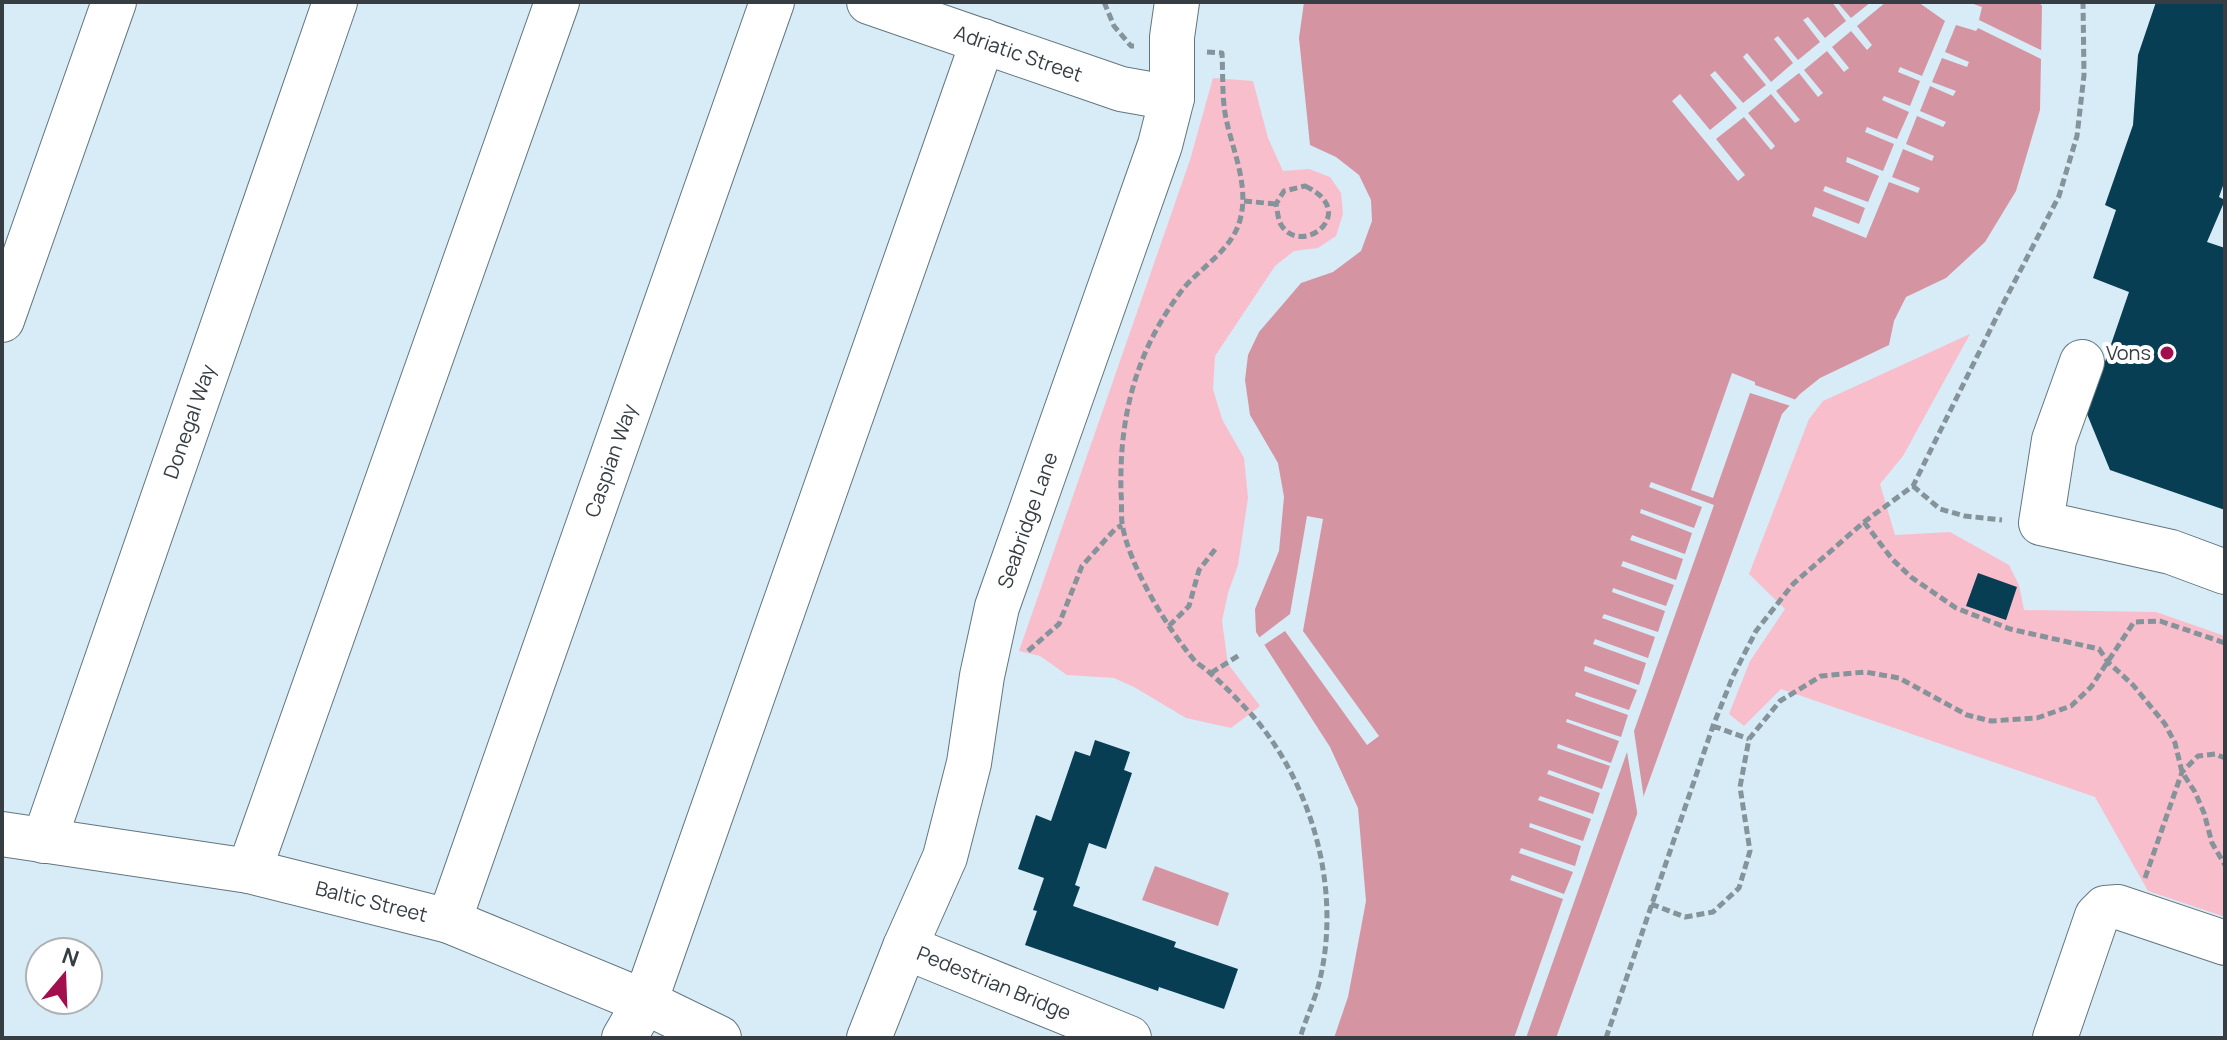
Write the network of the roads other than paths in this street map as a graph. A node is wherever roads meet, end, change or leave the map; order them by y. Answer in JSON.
{"nodes":[{"id":1,"x":114,"y":2,"type":"edge"},
{"id":2,"x":335,"y":2,"type":"edge"},
{"id":3,"x":557,"y":2,"type":"edge"},
{"id":4,"x":772,"y":2,"type":"edge"},
{"id":5,"x":869,"y":2,"type":"edge"},
{"id":6,"x":1177,"y":2,"type":"edge"},
{"id":7,"x":983,"y":41,"type":"junction"},
{"id":8,"x":1172,"y":98,"type":"junction"},
{"id":9,"x":2,"y":320,"type":"edge"},
{"id":10,"x":2082,"y":362,"type":"dead end"},
{"id":11,"x":2225,"y":572,"type":"edge"},
{"id":12,"x":2,"y":834,"type":"edge"},
{"id":13,"x":44,"y":841,"type":"junction"},
{"id":14,"x":249,"y":871,"type":"junction"},
{"id":15,"x":449,"y":921,"type":"junction"},
{"id":16,"x":2225,"y":943,"type":"edge"},
{"id":17,"x":905,"y":947,"type":"junction"},
{"id":18,"x":635,"y":1020,"type":"edge"},
{"id":19,"x":719,"y":1038,"type":"edge"},
{"id":20,"x":869,"y":1038,"type":"edge"},
{"id":21,"x":1129,"y":1038,"type":"edge"},
{"id":22,"x":2055,"y":1038,"type":"edge"}],
"edges":[{"from":1,"to":9,"type":"street"},
{"from":2,"to":13,"type":"street","name":"Donegal Way"},
{"from":3,"to":14,"type":"street"},
{"from":4,"to":15,"type":"street","name":"Caspian Way"},
{"from":5,"to":7,"type":"street","name":"Adriatic Street"},
{"from":6,"to":8,"type":"street","name":"Seabridge Lane"},
{"from":7,"to":8,"type":"street","name":"Adriatic Street"},
{"from":7,"to":18,"type":"street"},
{"from":8,"to":17,"type":"street","name":"Seabridge Lane"},
{"from":10,"to":11,"type":"street"},
{"from":12,"to":13,"type":"street","name":"Baltic Street"},
{"from":13,"to":14,"type":"street","name":"Baltic Street"},
{"from":14,"to":15,"type":"street","name":"Baltic Street"},
{"from":15,"to":18,"type":"street","name":"Baltic Street"},
{"from":16,"to":22,"type":"street"},
{"from":17,"to":20,"type":"street","name":"Seabridge Lane"},
{"from":17,"to":21,"type":"street","name":"Pedestrian Bridge"},
{"from":18,"to":19,"type":"street","name":"Baltic Street"}]}
